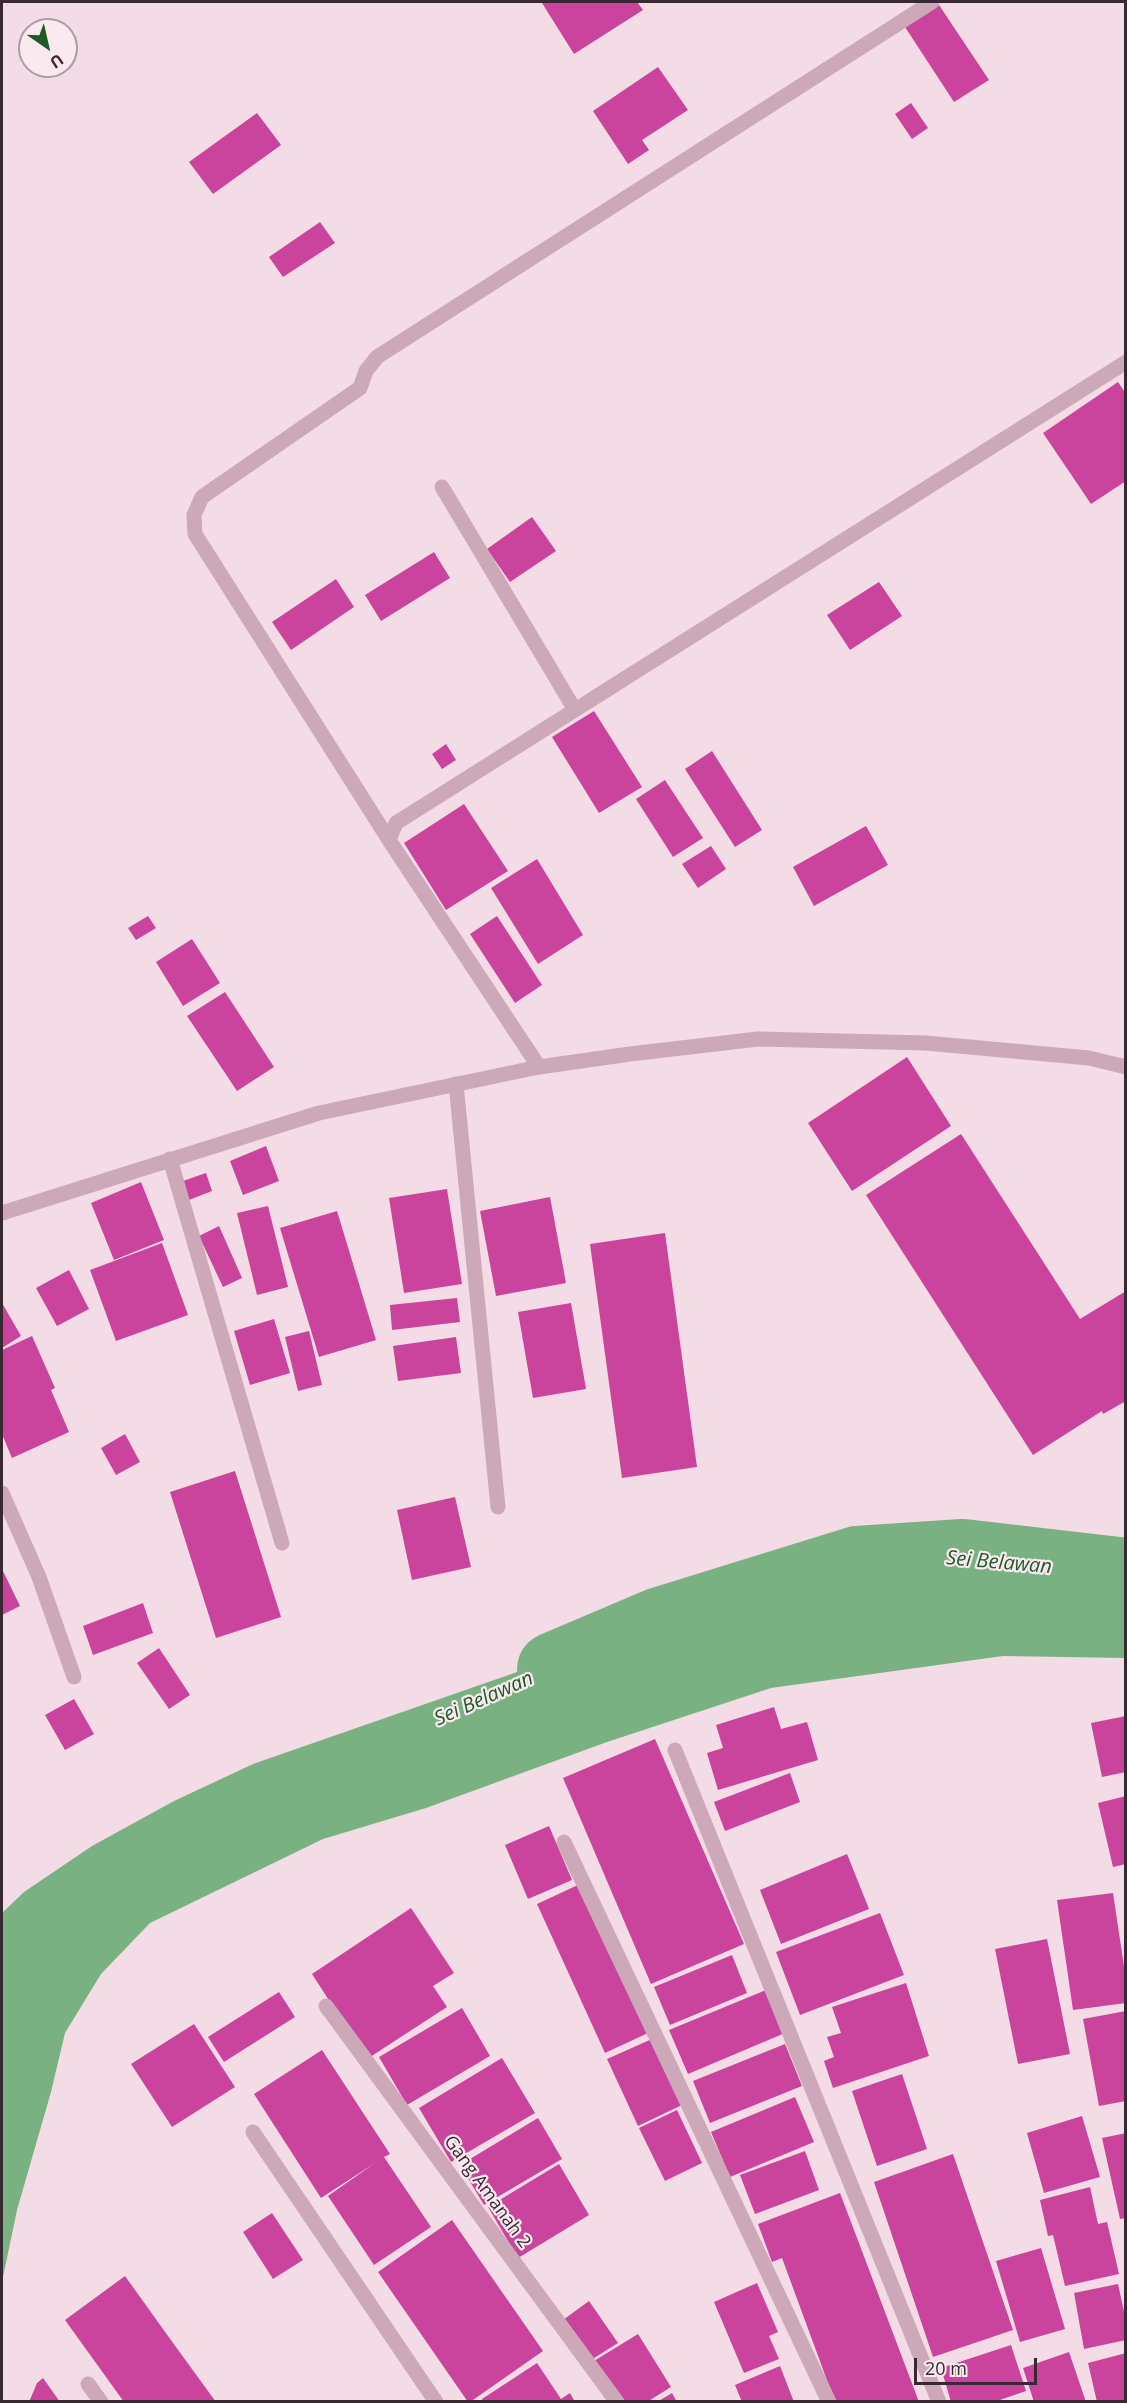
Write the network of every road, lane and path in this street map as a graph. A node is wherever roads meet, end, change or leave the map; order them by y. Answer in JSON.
{"nodes":[{"id":1,"x":932,"y":2,"type":"edge"},
{"id":2,"x":1125,"y":362,"type":"edge"},
{"id":3,"x":442,"y":488,"type":"dead end"},
{"id":4,"x":574,"y":710,"type":"junction"},
{"id":5,"x":389,"y":840,"type":"junction"},
{"id":6,"x":539,"y":1067,"type":"junction"},
{"id":7,"x":1125,"y":1067,"type":"edge"},
{"id":8,"x":456,"y":1084,"type":"junction"},
{"id":9,"x":170,"y":1159,"type":"junction"},
{"id":10,"x":2,"y":1213,"type":"edge"},
{"id":11,"x":2,"y":1493,"type":"edge"},
{"id":12,"x":498,"y":1507,"type":"dead end"},
{"id":13,"x":282,"y":1543,"type":"dead end"},
{"id":14,"x":74,"y":1677,"type":"dead end"},
{"id":15,"x":675,"y":1750,"type":"dead end"},
{"id":16,"x":564,"y":1842,"type":"dead end"},
{"id":17,"x":326,"y":2006,"type":"dead end"},
{"id":18,"x":253,"y":2132,"type":"dead end"},
{"id":19,"x":88,"y":2384,"type":"dead end"},
{"id":20,"x":101,"y":2402,"type":"edge"},
{"id":21,"x":436,"y":2402,"type":"edge"},
{"id":22,"x":617,"y":2402,"type":"edge"},
{"id":23,"x":829,"y":2402,"type":"edge"},
{"id":24,"x":939,"y":2402,"type":"edge"}],
"edges":[{"from":1,"to":5,"type":"street"},
{"from":2,"to":4,"type":"street"},
{"from":3,"to":4,"type":"street"},
{"from":4,"to":5,"type":"street"},
{"from":5,"to":6,"type":"street"},
{"from":6,"to":7,"type":"street"},
{"from":6,"to":8,"type":"street"},
{"from":8,"to":9,"type":"street"},
{"from":8,"to":12,"type":"street"},
{"from":9,"to":10,"type":"street"},
{"from":9,"to":13,"type":"street"},
{"from":11,"to":14,"type":"street"},
{"from":15,"to":24,"type":"street"},
{"from":16,"to":23,"type":"street"},
{"from":17,"to":22,"type":"street","name":"Gang Amanah 2"},
{"from":18,"to":21,"type":"street"},
{"from":19,"to":20,"type":"street"}]}
